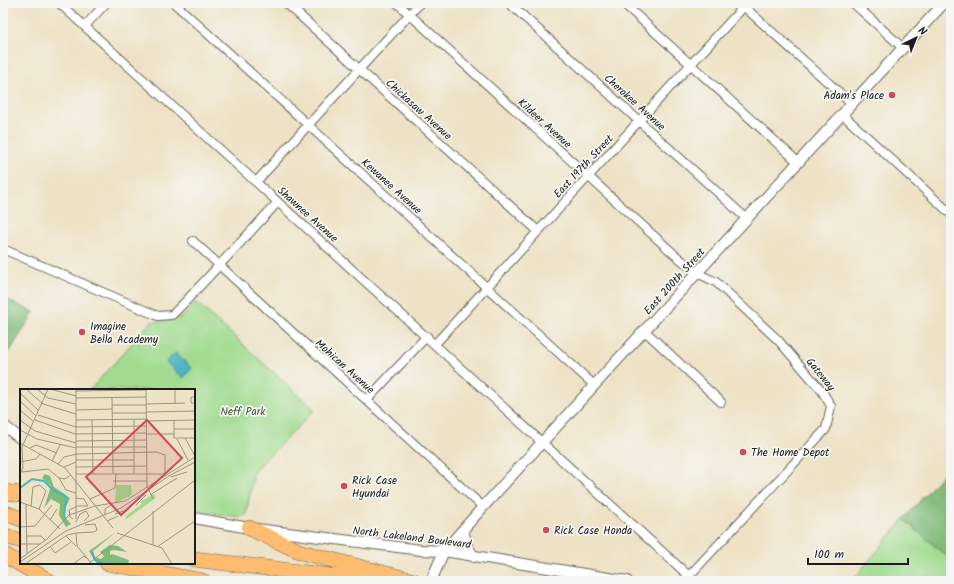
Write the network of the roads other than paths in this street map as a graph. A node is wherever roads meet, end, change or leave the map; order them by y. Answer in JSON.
{"nodes":[{"id":1,"x":59,"y":3,"type":"edge"},
{"id":2,"x":106,"y":3,"type":"edge"},
{"id":3,"x":174,"y":3,"type":"edge"},
{"id":4,"x":286,"y":3,"type":"edge"},
{"id":5,"x":397,"y":3,"type":"edge"},
{"id":6,"x":420,"y":3,"type":"edge"},
{"id":7,"x":508,"y":3,"type":"edge"},
{"id":8,"x":623,"y":3,"type":"edge"},
{"id":9,"x":853,"y":3,"type":"edge"},
{"id":10,"x":944,"y":3,"type":"edge"},
{"id":11,"x":744,"y":4,"type":"edge"},
{"id":12,"x":410,"y":15,"type":"junction"},
{"id":13,"x":85,"y":26,"type":"junction"},
{"id":14,"x":903,"y":48,"type":"junction"},
{"id":15,"x":691,"y":65,"type":"junction"},
{"id":16,"x":360,"y":70,"type":"junction"},
{"id":17,"x":852,"y":104,"type":"junction"},
{"id":18,"x":842,"y":114,"type":"junction"},
{"id":19,"x":640,"y":121,"type":"junction"},
{"id":20,"x":310,"y":125,"type":"junction"},
{"id":21,"x":798,"y":162,"type":"junction"},
{"id":22,"x":589,"y":177,"type":"junction"},
{"id":23,"x":256,"y":182,"type":"junction"},
{"id":24,"x":278,"y":202,"type":"junction"},
{"id":25,"x":951,"y":214,"type":"edge"},
{"id":26,"x":747,"y":219,"type":"junction"},
{"id":27,"x":538,"y":231,"type":"junction"},
{"id":28,"x":193,"y":241,"type":"dead end"},
{"id":29,"x":3,"y":249,"type":"edge"},
{"id":30,"x":219,"y":266,"type":"junction"},
{"id":31,"x":697,"y":273,"type":"junction"},
{"id":32,"x":487,"y":288,"type":"junction"},
{"id":33,"x":645,"y":330,"type":"junction"},
{"id":34,"x":427,"y":336,"type":"junction"},
{"id":35,"x":435,"y":344,"type":"junction"},
{"id":36,"x":594,"y":385,"type":"junction"},
{"id":37,"x":367,"y":400,"type":"junction"},
{"id":38,"x":721,"y":402,"type":"dead end"},
{"id":39,"x":5,"y":428,"type":"edge"},
{"id":40,"x":20,"y":439,"type":"edge"},
{"id":41,"x":542,"y":442,"type":"junction"},
{"id":42,"x":3,"y":492,"type":"edge"},
{"id":43,"x":20,"y":494,"type":"edge"},
{"id":44,"x":483,"y":507,"type":"junction"},
{"id":45,"x":3,"y":512,"type":"edge"},
{"id":46,"x":195,"y":518,"type":"edge"},
{"id":47,"x":20,"y":519,"type":"edge"},
{"id":48,"x":249,"y":528,"type":"junction"},
{"id":49,"x":463,"y":530,"type":"junction"},
{"id":50,"x":3,"y":534,"type":"edge"},
{"id":51,"x":20,"y":540,"type":"edge"},
{"id":52,"x":444,"y":551,"type":"junction"},
{"id":53,"x":3,"y":554,"type":"edge"},
{"id":54,"x":474,"y":557,"type":"junction"},
{"id":55,"x":195,"y":559,"type":"edge"},
{"id":56,"x":20,"y":564,"type":"edge"},
{"id":57,"x":20,"y":564,"type":"edge"},
{"id":58,"x":112,"y":564,"type":"edge"},
{"id":59,"x":689,"y":578,"type":"edge"},
{"id":60,"x":409,"y":580,"type":"edge"},
{"id":61,"x":49,"y":581,"type":"edge"},
{"id":62,"x":203,"y":581,"type":"edge"},
{"id":63,"x":372,"y":581,"type":"edge"},
{"id":64,"x":431,"y":581,"type":"edge"},
{"id":65,"x":626,"y":581,"type":"edge"}],
"edges":[{"from":1,"to":13,"type":"street","name":"Shawnee Avenue"},
{"from":2,"to":13,"type":"street"},
{"from":3,"to":20,"type":"street","name":"Kewanee Avenue"},
{"from":4,"to":16,"type":"street","name":"Chickasaw Avenue"},
{"from":5,"to":12,"type":"street","name":"Kildeer Avenue"},
{"from":6,"to":12,"type":"street"},
{"from":7,"to":19,"type":"street","name":"Cherokee Avenue"},
{"from":8,"to":15,"type":"street"},
{"from":9,"to":14,"type":"street"},
{"from":10,"to":14,"type":"street","name":"East 200th Street"},
{"from":11,"to":15,"type":"street","name":"East 197th Street"},
{"from":11,"to":17,"type":"street"},
{"from":12,"to":16,"type":"street"},
{"from":12,"to":22,"type":"street","name":"Kildeer Avenue"},
{"from":13,"to":23,"type":"street","name":"Shawnee Avenue"},
{"from":14,"to":17,"type":"street","name":"East 200th Street"},
{"from":15,"to":19,"type":"street","name":"East 197th Street"},
{"from":15,"to":21,"type":"street"},
{"from":16,"to":20,"type":"street"},
{"from":16,"to":27,"type":"street","name":"Chickasaw Avenue"},
{"from":17,"to":18,"type":"street","name":"East 200th Street"},
{"from":18,"to":21,"type":"street","name":"East 200th Street"},
{"from":18,"to":25,"type":"street"},
{"from":19,"to":22,"type":"street","name":"East 197th Street"},
{"from":19,"to":26,"type":"street","name":"Cherokee Avenue"},
{"from":20,"to":23,"type":"street"},
{"from":20,"to":32,"type":"street","name":"Kewanee Avenue"},
{"from":21,"to":26,"type":"street","name":"East 200th Street"},
{"from":22,"to":27,"type":"street","name":"East 197th Street"},
{"from":22,"to":31,"type":"street","name":"Kildeer Avenue"},
{"from":23,"to":24,"type":"street","name":"Shawnee Avenue"},
{"from":24,"to":30,"type":"street"},
{"from":24,"to":34,"type":"street","name":"Shawnee Avenue"},
{"from":26,"to":31,"type":"street","name":"East 200th Street"},
{"from":27,"to":32,"type":"street","name":"East 197th Street"},
{"from":28,"to":30,"type":"street","name":"Mohican Avenue"},
{"from":29,"to":30,"type":"street"},
{"from":30,"to":37,"type":"street","name":"Mohican Avenue"},
{"from":31,"to":33,"type":"street","name":"East 200th Street"},
{"from":31,"to":59,"type":"street","name":"Gateway"},
{"from":32,"to":35,"type":"street","name":"East 197th Street"},
{"from":32,"to":36,"type":"street","name":"Kewanee Avenue"},
{"from":33,"to":36,"type":"street","name":"East 200th Street"},
{"from":33,"to":38,"type":"street"},
{"from":34,"to":35,"type":"street","name":"Shawnee Avenue"},
{"from":34,"to":37,"type":"street"},
{"from":35,"to":41,"type":"street","name":"Shawnee Avenue"},
{"from":36,"to":41,"type":"street","name":"East 200th Street"},
{"from":37,"to":44,"type":"street","name":"Mohican Avenue"},
{"from":39,"to":40,"type":"street"},
{"from":41,"to":44,"type":"street","name":"East 200th Street"},
{"from":41,"to":59,"type":"street","name":"Shawnee Avenue"},
{"from":42,"to":43,"type":"highway"},
{"from":44,"to":49,"type":"street","name":"East 200th Street"},
{"from":45,"to":47,"type":"highway"},
{"from":46,"to":48,"type":"street","name":"North Lakeland Boulevard"},
{"from":48,"to":52,"type":"street","name":"North Lakeland Boulevard"},
{"from":48,"to":60,"type":"highway"},
{"from":49,"to":52,"type":"street","name":"East 200th Street"},
{"from":49,"to":54,"type":"street"},
{"from":50,"to":51,"type":"highway"},
{"from":52,"to":54,"type":"street","name":"North Lakeland Boulevard"},
{"from":52,"to":64,"type":"street","name":"East 200th Street"},
{"from":53,"to":56,"type":"highway"},
{"from":54,"to":65,"type":"street","name":"North Lakeland Boulevard"},
{"from":55,"to":63,"type":"highway"},
{"from":57,"to":61,"type":"highway"},
{"from":58,"to":62,"type":"highway"}]}
